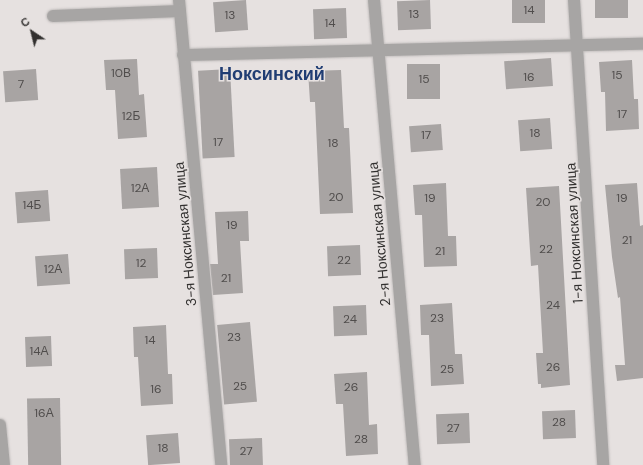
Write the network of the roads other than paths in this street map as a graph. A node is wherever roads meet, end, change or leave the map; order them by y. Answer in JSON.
{"nodes":[{"id":1,"x":374,"y":0,"type":"edge"},
{"id":2,"x":574,"y":0,"type":"edge"},
{"id":3,"x":179,"y":5,"type":"edge"},
{"id":4,"x":53,"y":16,"type":"dead end"},
{"id":5,"x":643,"y":44,"type":"edge"},
{"id":6,"x":578,"y":46,"type":"junction"},
{"id":7,"x":377,"y":49,"type":"junction"},
{"id":8,"x":183,"y":55,"type":"junction"},
{"id":9,"x":0,"y":425,"type":"edge"},
{"id":10,"x":4,"y":465,"type":"edge"},
{"id":11,"x":222,"y":465,"type":"edge"},
{"id":12,"x":415,"y":465,"type":"edge"},
{"id":13,"x":603,"y":465,"type":"edge"}],
"edges":[{"from":1,"to":7,"type":"street","name":"2-я Ноксинская улица"},
{"from":2,"to":6,"type":"street","name":"1-я Ноксинская улица"},
{"from":3,"to":4,"type":"street"},
{"from":3,"to":8,"type":"street","name":"3-я Ноксинская улица"},
{"from":5,"to":6,"type":"street"},
{"from":6,"to":7,"type":"street"},
{"from":6,"to":13,"type":"street","name":"1-я Ноксинская улица"},
{"from":7,"to":8,"type":"street"},
{"from":7,"to":12,"type":"street","name":"2-я Ноксинская улица"},
{"from":8,"to":11,"type":"street","name":"3-я Ноксинская улица"},
{"from":9,"to":10,"type":"street"}]}
